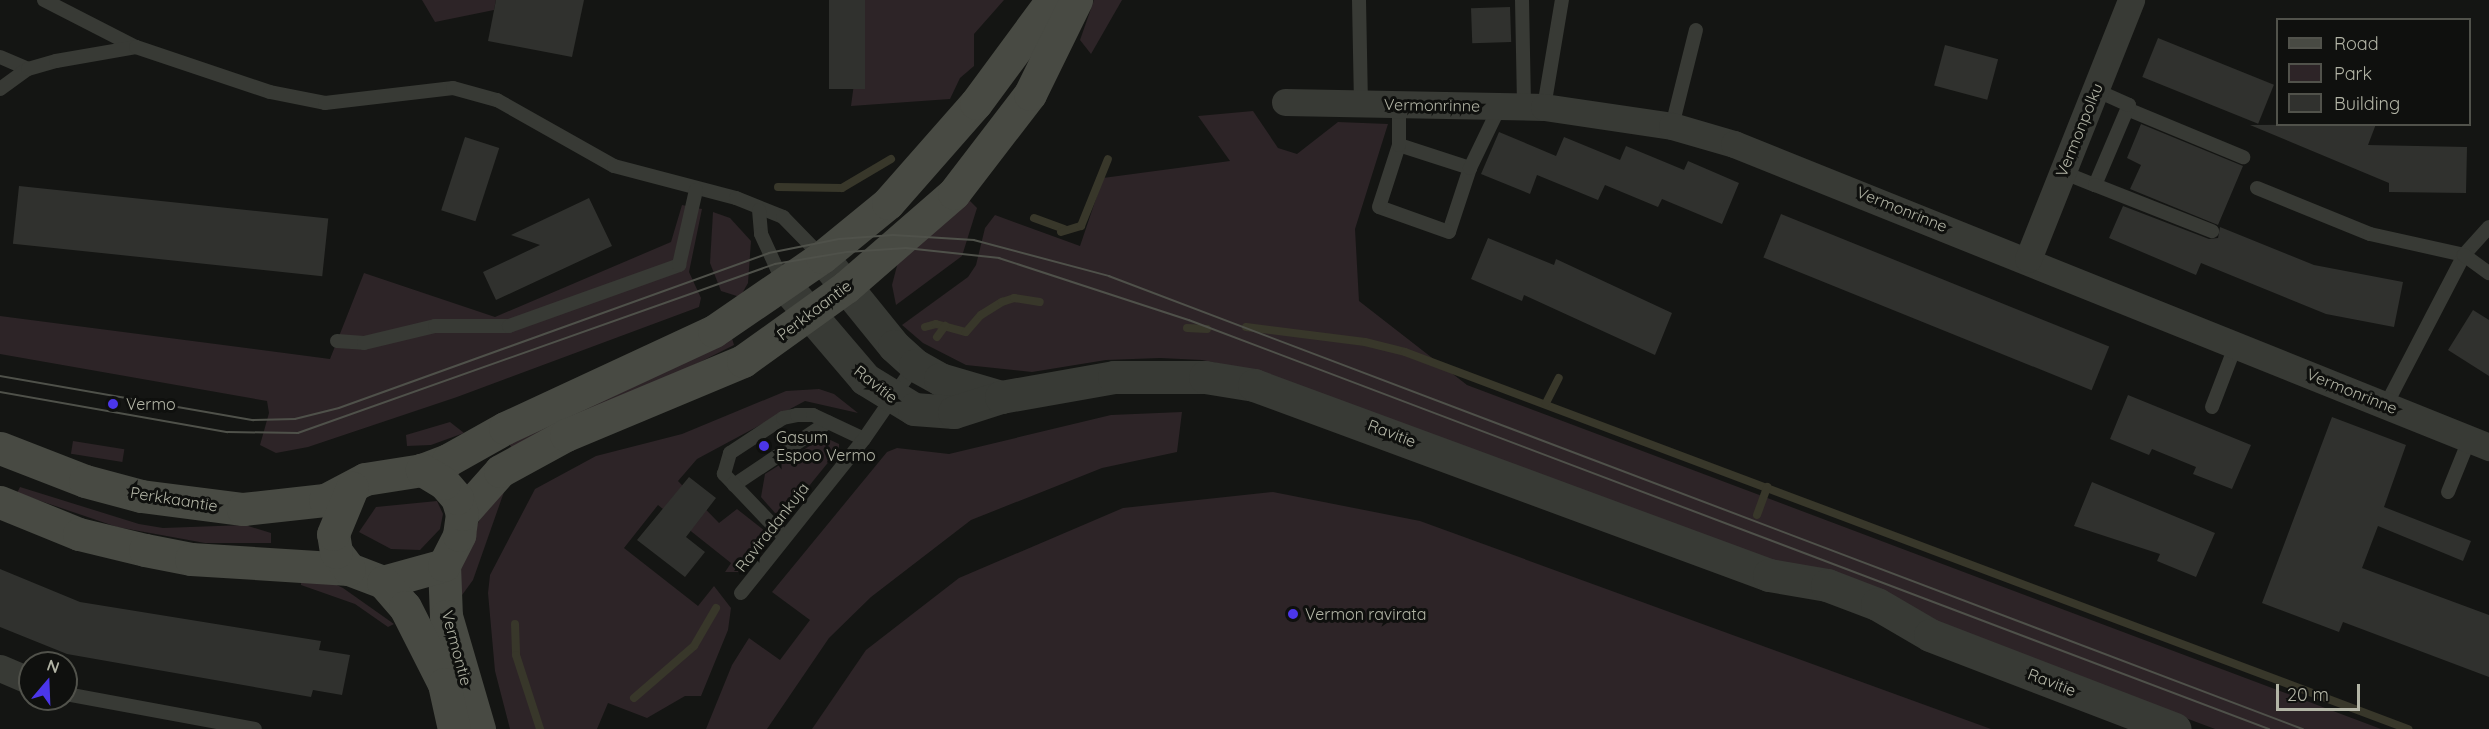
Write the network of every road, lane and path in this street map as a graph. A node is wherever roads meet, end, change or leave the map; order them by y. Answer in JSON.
{"nodes":[{"id":1,"x":44,"y":0,"type":"edge"},
{"id":2,"x":1052,"y":0,"type":"edge"},
{"id":3,"x":1076,"y":0,"type":"edge"},
{"id":4,"x":1359,"y":0,"type":"edge"},
{"id":5,"x":1522,"y":0,"type":"edge"},
{"id":6,"x":1562,"y":0,"type":"edge"},
{"id":7,"x":2131,"y":0,"type":"edge"},
{"id":8,"x":1696,"y":30,"type":"dead end"},
{"id":9,"x":136,"y":48,"type":"junction"},
{"id":10,"x":0,"y":57,"type":"edge"},
{"id":11,"x":28,"y":69,"type":"junction"},
{"id":12,"x":0,"y":89,"type":"edge"},
{"id":13,"x":2095,"y":90,"type":"junction"},
{"id":14,"x":1285,"y":102,"type":"dead end"},
{"id":15,"x":1361,"y":104,"type":"junction"},
{"id":16,"x":1399,"y":105,"type":"junction"},
{"id":17,"x":1523,"y":106,"type":"junction"},
{"id":18,"x":2127,"y":109,"type":"junction"},
{"id":19,"x":1672,"y":126,"type":"junction"},
{"id":20,"x":1399,"y":145,"type":"junction"},
{"id":21,"x":2243,"y":157,"type":"dead end"},
{"id":22,"x":1470,"y":168,"type":"junction"},
{"id":23,"x":2062,"y":172,"type":"junction"},
{"id":24,"x":2095,"y":185,"type":"junction"},
{"id":25,"x":2257,"y":188,"type":"dead end"},
{"id":26,"x":696,"y":190,"type":"junction"},
{"id":27,"x":759,"y":210,"type":"junction"},
{"id":28,"x":2489,"y":227,"type":"edge"},
{"id":29,"x":2212,"y":231,"type":"dead end"},
{"id":30,"x":2464,"y":255,"type":"junction"},
{"id":31,"x":822,"y":258,"type":"junction"},
{"id":32,"x":2028,"y":259,"type":"junction"},
{"id":33,"x":2489,"y":273,"type":"edge"},
{"id":34,"x":784,"y":284,"type":"junction"},
{"id":35,"x":846,"y":287,"type":"junction"},
{"id":36,"x":810,"y":316,"type":"junction"},
{"id":37,"x":337,"y":341,"type":"dead end"},
{"id":38,"x":2236,"y":344,"type":"junction"},
{"id":39,"x":915,"y":365,"type":"junction"},
{"id":40,"x":1001,"y":397,"type":"junction"},
{"id":41,"x":892,"y":399,"type":"junction"},
{"id":42,"x":2386,"y":405,"type":"junction"},
{"id":43,"x":2212,"y":407,"type":"dead end"},
{"id":44,"x":828,"y":423,"type":"junction"},
{"id":45,"x":864,"y":440,"type":"junction"},
{"id":46,"x":2479,"y":443,"type":"edge"},
{"id":47,"x":0,"y":448,"type":"edge"},
{"id":48,"x":422,"y":470,"type":"junction"},
{"id":49,"x":734,"y":485,"type":"junction"},
{"id":50,"x":352,"y":488,"type":"junction"},
{"id":51,"x":2448,"y":492,"type":"dead end"},
{"id":52,"x":0,"y":502,"type":"edge"},
{"id":53,"x":462,"y":514,"type":"junction"},
{"id":54,"x":783,"y":536,"type":"junction"},
{"id":55,"x":444,"y":565,"type":"junction"},
{"id":56,"x":349,"y":569,"type":"junction"},
{"id":57,"x":383,"y":582,"type":"junction"},
{"id":58,"x":741,"y":594,"type":"dead end"},
{"id":59,"x":0,"y":668,"type":"edge"},
{"id":60,"x":18,"y":675,"type":"edge"},
{"id":61,"x":78,"y":696,"type":"edge"},
{"id":62,"x":255,"y":729,"type":"edge"},
{"id":63,"x":454,"y":729,"type":"edge"},
{"id":64,"x":479,"y":729,"type":"edge"},
{"id":65,"x":2175,"y":729,"type":"edge"}],
"edges":[{"from":1,"to":9,"type":"lane"},
{"from":2,"to":31,"type":"main road"},
{"from":3,"to":35,"type":"main road","name":"Perkkaantie"},
{"from":4,"to":15,"type":"lane"},
{"from":5,"to":17,"type":"lane"},
{"from":6,"to":17,"type":"lane"},
{"from":7,"to":13,"type":"street","name":"Vermonpolku"},
{"from":8,"to":19,"type":"lane"},
{"from":9,"to":11,"type":"lane"},
{"from":9,"to":26,"type":"lane"},
{"from":10,"to":11,"type":"lane"},
{"from":11,"to":12,"type":"lane"},
{"from":13,"to":18,"type":"lane"},
{"from":13,"to":23,"type":"street","name":"Vermonpolku"},
{"from":14,"to":15,"type":"street","name":"Vermonrinne"},
{"from":15,"to":16,"type":"street","name":"Vermonrinne"},
{"from":16,"to":17,"type":"street","name":"Vermonrinne"},
{"from":16,"to":20,"type":"lane"},
{"from":17,"to":19,"type":"street","name":"Vermonrinne"},
{"from":17,"to":22,"type":"lane"},
{"from":18,"to":21,"type":"lane"},
{"from":18,"to":24,"type":"lane"},
{"from":19,"to":32,"type":"street","name":"Vermonrinne"},
{"from":20,"to":22,"type":"lane"},
{"from":20,"to":22,"type":"lane"},
{"from":23,"to":24,"type":"lane"},
{"from":23,"to":32,"type":"street","name":"Vermonpolku"},
{"from":24,"to":29,"type":"lane"},
{"from":25,"to":30,"type":"lane"},
{"from":26,"to":27,"type":"lane"},
{"from":26,"to":37,"type":"lane"},
{"from":27,"to":31,"type":"lane"},
{"from":27,"to":34,"type":"lane"},
{"from":28,"to":30,"type":"lane"},
{"from":30,"to":33,"type":"lane"},
{"from":30,"to":42,"type":"lane"},
{"from":31,"to":34,"type":"main road"},
{"from":31,"to":35,"type":"street","name":"Ravitie"},
{"from":32,"to":38,"type":"street","name":"Vermonrinne"},
{"from":34,"to":36,"type":"street","name":"Ravitie"},
{"from":34,"to":48,"type":"main road"},
{"from":35,"to":36,"type":"main road","name":"Perkkaantie"},
{"from":35,"to":39,"type":"street","name":"Ravitie"},
{"from":36,"to":41,"type":"street","name":"Ravitie"},
{"from":36,"to":53,"type":"main road","name":"Perkkaantie"},
{"from":38,"to":42,"type":"street","name":"Vermonrinne"},
{"from":38,"to":43,"type":"lane"},
{"from":39,"to":40,"type":"street","name":"Ravitie"},
{"from":39,"to":41,"type":"lane","name":"Raviradankuja"},
{"from":40,"to":41,"type":"street","name":"Ravitie"},
{"from":40,"to":65,"type":"street","name":"Ravitie"},
{"from":41,"to":45,"type":"lane","name":"Raviradankuja"},
{"from":42,"to":46,"type":"street","name":"Vermonrinne"},
{"from":44,"to":45,"type":"lane"},
{"from":44,"to":49,"type":"lane"},
{"from":44,"to":49,"type":"lane"},
{"from":45,"to":54,"type":"lane","name":"Raviradankuja"},
{"from":46,"to":51,"type":"lane"},
{"from":47,"to":50,"type":"main road","name":"Perkkaantie"},
{"from":48,"to":50,"type":"main road"},
{"from":48,"to":53,"type":"main road"},
{"from":49,"to":54,"type":"lane"},
{"from":50,"to":56,"type":"main road"},
{"from":52,"to":56,"type":"main road"},
{"from":53,"to":55,"type":"main road"},
{"from":54,"to":58,"type":"lane","name":"Raviradankuja"},
{"from":55,"to":57,"type":"main road"},
{"from":55,"to":64,"type":"main road","name":"Vermontie"},
{"from":56,"to":57,"type":"main road"},
{"from":57,"to":63,"type":"main road","name":"Vermontie"},
{"from":59,"to":60,"type":"street"},
{"from":61,"to":62,"type":"lane"}]}
